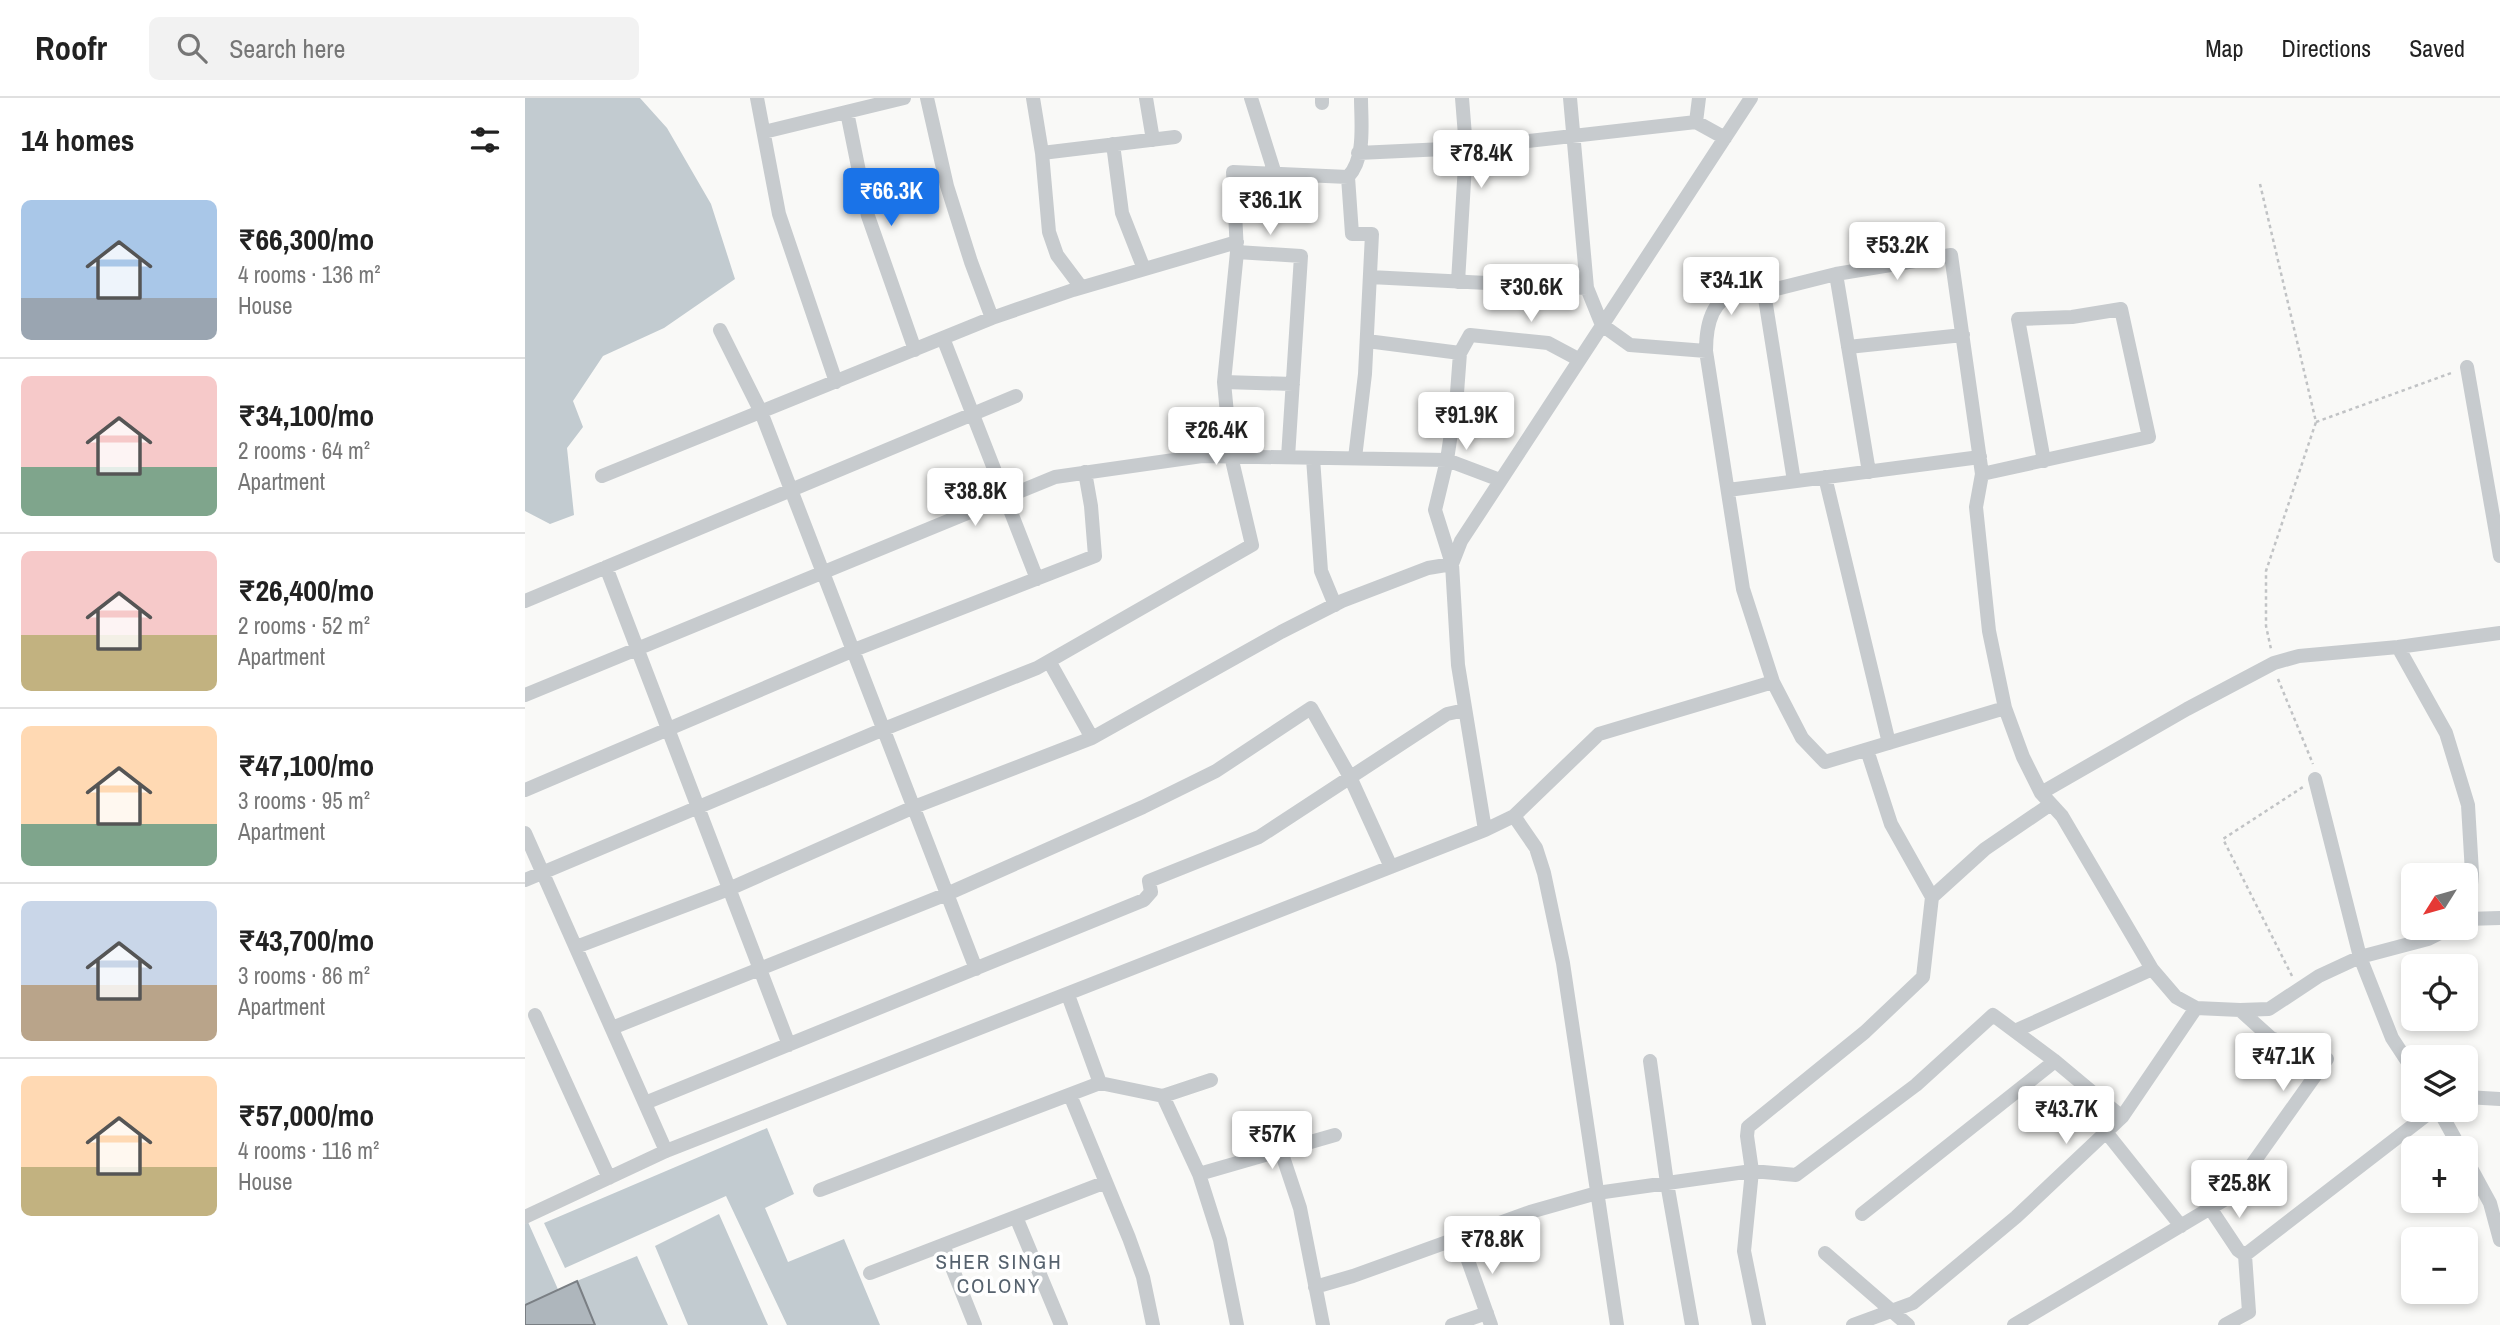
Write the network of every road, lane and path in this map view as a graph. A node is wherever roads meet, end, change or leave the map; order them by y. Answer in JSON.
{"nodes":[{"id":1,"x":757,"y":98,"type":"edge"},
{"id":2,"x":904,"y":98,"type":"edge"},
{"id":3,"x":927,"y":98,"type":"edge"},
{"id":4,"x":1034,"y":98,"type":"edge"},
{"id":5,"x":1146,"y":98,"type":"edge"},
{"id":6,"x":1251,"y":98,"type":"edge"},
{"id":7,"x":1361,"y":98,"type":"edge"},
{"id":8,"x":1462,"y":98,"type":"edge"},
{"id":9,"x":1570,"y":98,"type":"edge"},
{"id":10,"x":1699,"y":98,"type":"edge"},
{"id":11,"x":1751,"y":98,"type":"edge"},
{"id":12,"x":847,"y":112,"type":"junction"},
{"id":13,"x":1696,"y":122,"type":"junction"},
{"id":14,"x":764,"y":132,"type":"junction"},
{"id":15,"x":1175,"y":137,"type":"dead end"},
{"id":16,"x":1574,"y":137,"type":"junction"},
{"id":17,"x":1725,"y":138,"type":"junction"},
{"id":18,"x":1153,"y":140,"type":"junction"},
{"id":19,"x":1112,"y":144,"type":"junction"},
{"id":20,"x":1466,"y":148,"type":"junction"},
{"id":21,"x":1042,"y":153,"type":"junction"},
{"id":22,"x":1358,"y":153,"type":"junction"},
{"id":23,"x":1275,"y":174,"type":"junction"},
{"id":24,"x":1347,"y":177,"type":"junction"},
{"id":25,"x":2260,"y":184,"type":"dead end"},
{"id":26,"x":1237,"y":247,"type":"junction"},
{"id":27,"x":1144,"y":269,"type":"junction"},
{"id":28,"x":1836,"y":274,"type":"junction"},
{"id":29,"x":1370,"y":277,"type":"junction"},
{"id":30,"x":1458,"y":282,"type":"junction"},
{"id":31,"x":1081,"y":287,"type":"junction"},
{"id":32,"x":1587,"y":288,"type":"junction"},
{"id":33,"x":1764,"y":292,"type":"junction"},
{"id":34,"x":992,"y":318,"type":"junction"},
{"id":35,"x":1602,"y":325,"type":"junction"},
{"id":36,"x":720,"y":330,"type":"dead end"},
{"id":37,"x":1963,"y":335,"type":"junction"},
{"id":38,"x":943,"y":338,"type":"junction"},
{"id":39,"x":1367,"y":341,"type":"junction"},
{"id":40,"x":1848,"y":347,"type":"junction"},
{"id":41,"x":915,"y":350,"type":"junction"},
{"id":42,"x":1706,"y":351,"type":"junction"},
{"id":43,"x":1460,"y":353,"type":"junction"},
{"id":44,"x":1578,"y":359,"type":"junction"},
{"id":45,"x":2467,"y":367,"type":"joint"},
{"id":46,"x":836,"y":382,"type":"junction"},
{"id":47,"x":1224,"y":382,"type":"junction"},
{"id":48,"x":1293,"y":384,"type":"junction"},
{"id":49,"x":1016,"y":397,"type":"dead end"},
{"id":50,"x":761,"y":412,"type":"junction"},
{"id":51,"x":973,"y":415,"type":"junction"},
{"id":52,"x":2316,"y":422,"type":"junction"},
{"id":53,"x":1231,"y":456,"type":"junction"},
{"id":54,"x":1288,"y":457,"type":"junction"},
{"id":55,"x":1980,"y":457,"type":"junction"},
{"id":56,"x":1313,"y":458,"type":"junction"},
{"id":57,"x":1355,"y":458,"type":"junction"},
{"id":58,"x":1447,"y":460,"type":"junction"},
{"id":59,"x":2044,"y":461,"type":"junction"},
{"id":60,"x":1085,"y":472,"type":"junction"},
{"id":61,"x":1869,"y":472,"type":"junction"},
{"id":62,"x":1982,"y":474,"type":"junction"},
{"id":63,"x":602,"y":477,"type":"dead end"},
{"id":64,"x":1825,"y":477,"type":"junction"},
{"id":65,"x":1500,"y":480,"type":"junction"},
{"id":66,"x":1794,"y":481,"type":"junction"},
{"id":67,"x":1728,"y":490,"type":"junction"},
{"id":68,"x":792,"y":491,"type":"junction"},
{"id":69,"x":1005,"y":497,"type":"junction"},
{"id":70,"x":2500,"y":556,"type":"edge"},
{"id":71,"x":1453,"y":564,"type":"junction"},
{"id":72,"x":606,"y":567,"type":"junction"},
{"id":73,"x":823,"y":571,"type":"junction"},
{"id":74,"x":1037,"y":579,"type":"junction"},
{"id":75,"x":525,"y":601,"type":"edge"},
{"id":76,"x":1335,"y":605,"type":"junction"},
{"id":77,"x":2500,"y":633,"type":"edge"},
{"id":78,"x":2398,"y":646,"type":"junction"},
{"id":79,"x":637,"y":648,"type":"junction"},
{"id":80,"x":854,"y":650,"type":"junction"},
{"id":81,"x":1049,"y":661,"type":"junction"},
{"id":82,"x":2274,"y":663,"type":"junction"},
{"id":83,"x":1773,"y":682,"type":"junction"},
{"id":84,"x":525,"y":695,"type":"edge"},
{"id":85,"x":2005,"y":708,"type":"junction"},
{"id":86,"x":1465,"y":710,"type":"junction"},
{"id":87,"x":668,"y":729,"type":"junction"},
{"id":88,"x":884,"y":729,"type":"junction"},
{"id":89,"x":1092,"y":738,"type":"junction"},
{"id":90,"x":1889,"y":743,"type":"junction"},
{"id":91,"x":1867,"y":750,"type":"junction"},
{"id":92,"x":1350,"y":777,"type":"junction"},
{"id":93,"x":2315,"y":779,"type":"junction"},
{"id":94,"x":525,"y":790,"type":"edge"},
{"id":95,"x":2046,"y":799,"type":"junction"},
{"id":96,"x":698,"y":807,"type":"junction"},
{"id":97,"x":914,"y":807,"type":"junction"},
{"id":98,"x":1514,"y":816,"type":"junction"},
{"id":99,"x":1485,"y":830,"type":"junction"},
{"id":100,"x":525,"y":833,"type":"edge"},
{"id":101,"x":2471,"y":863,"type":"edge"},
{"id":102,"x":1391,"y":867,"type":"junction"},
{"id":103,"x":543,"y":873,"type":"junction"},
{"id":104,"x":525,"y":880,"type":"edge"},
{"id":105,"x":729,"y":889,"type":"junction"},
{"id":106,"x":947,"y":894,"type":"junction"},
{"id":107,"x":1932,"y":897,"type":"junction"},
{"id":108,"x":2500,"y":918,"type":"edge"},
{"id":109,"x":2478,"y":919,"type":"edge"},
{"id":110,"x":2424,"y":940,"type":"edge"},
{"id":111,"x":576,"y":947,"type":"junction"},
{"id":112,"x":2360,"y":957,"type":"junction"},
{"id":113,"x":976,"y":969,"type":"junction"},
{"id":114,"x":2152,"y":969,"type":"junction"},
{"id":115,"x":760,"y":970,"type":"junction"},
{"id":116,"x":2299,"y":990,"type":"junction"},
{"id":117,"x":1067,"y":995,"type":"junction"},
{"id":118,"x":2196,"y":1008,"type":"junction"},
{"id":119,"x":2240,"y":1010,"type":"junction"},
{"id":120,"x":535,"y":1015,"type":"dead end"},
{"id":121,"x":612,"y":1028,"type":"junction"},
{"id":122,"x":2015,"y":1031,"type":"junction"},
{"id":123,"x":789,"y":1045,"type":"junction"},
{"id":124,"x":2401,"y":1052,"type":"edge"},
{"id":125,"x":1650,"y":1061,"type":"dead end"},
{"id":126,"x":2055,"y":1061,"type":"junction"},
{"id":127,"x":1211,"y":1080,"type":"dead end"},
{"id":128,"x":1100,"y":1083,"type":"junction"},
{"id":129,"x":1070,"y":1095,"type":"junction"},
{"id":130,"x":1163,"y":1096,"type":"junction"},
{"id":131,"x":2478,"y":1098,"type":"edge"},
{"id":132,"x":2500,"y":1099,"type":"edge"},
{"id":133,"x":645,"y":1103,"type":"junction"},
{"id":134,"x":2122,"y":1117,"type":"junction"},
{"id":135,"x":2417,"y":1122,"type":"edge"},
{"id":136,"x":2106,"y":1132,"type":"junction"},
{"id":137,"x":1335,"y":1135,"type":"dead end"},
{"id":138,"x":666,"y":1151,"type":"junction"},
{"id":139,"x":1281,"y":1151,"type":"junction"},
{"id":140,"x":1752,"y":1171,"type":"junction"},
{"id":141,"x":1199,"y":1174,"type":"junction"},
{"id":142,"x":2478,"y":1177,"type":"edge"},
{"id":143,"x":609,"y":1178,"type":"junction"},
{"id":144,"x":1106,"y":1182,"type":"junction"},
{"id":145,"x":1667,"y":1183,"type":"junction"},
{"id":146,"x":820,"y":1190,"type":"dead end"},
{"id":147,"x":1597,"y":1193,"type":"junction"},
{"id":148,"x":2495,"y":1203,"type":"edge"},
{"id":149,"x":2210,"y":1208,"type":"junction"},
{"id":150,"x":1862,"y":1214,"type":"dead end"},
{"id":151,"x":525,"y":1217,"type":"edge"},
{"id":152,"x":1016,"y":1217,"type":"junction"},
{"id":153,"x":2181,"y":1226,"type":"junction"},
{"id":154,"x":1460,"y":1238,"type":"junction"},
{"id":155,"x":2500,"y":1240,"type":"edge"},
{"id":156,"x":943,"y":1245,"type":"junction"},
{"id":157,"x":1825,"y":1253,"type":"dead end"},
{"id":158,"x":2245,"y":1255,"type":"junction"},
{"id":159,"x":870,"y":1273,"type":"dead end"},
{"id":160,"x":1315,"y":1287,"type":"junction"},
{"id":161,"x":1892,"y":1309,"type":"junction"},
{"id":162,"x":1489,"y":1319,"type":"edge"},
{"id":163,"x":975,"y":1325,"type":"edge"},
{"id":164,"x":1061,"y":1325,"type":"edge"},
{"id":165,"x":1153,"y":1325,"type":"edge"},
{"id":166,"x":1237,"y":1325,"type":"edge"},
{"id":167,"x":1323,"y":1325,"type":"edge"},
{"id":168,"x":1452,"y":1325,"type":"edge"},
{"id":169,"x":1617,"y":1325,"type":"edge"},
{"id":170,"x":1692,"y":1325,"type":"edge"},
{"id":171,"x":1759,"y":1325,"type":"edge"},
{"id":172,"x":1853,"y":1325,"type":"edge"},
{"id":173,"x":1908,"y":1325,"type":"edge"},
{"id":174,"x":2014,"y":1325,"type":"edge"},
{"id":175,"x":2225,"y":1325,"type":"edge"}],
"edges":[{"from":1,"to":14,"type":"street"},
{"from":2,"to":12,"type":"street"},
{"from":3,"to":34,"type":"street"},
{"from":4,"to":21,"type":"street"},
{"from":5,"to":18,"type":"street"},
{"from":6,"to":23,"type":"street"},
{"from":7,"to":22,"type":"street"},
{"from":8,"to":20,"type":"street"},
{"from":9,"to":16,"type":"street"},
{"from":10,"to":13,"type":"street"},
{"from":11,"to":17,"type":"street"},
{"from":12,"to":14,"type":"street"},
{"from":12,"to":41,"type":"street"},
{"from":13,"to":16,"type":"street"},
{"from":13,"to":17,"type":"street"},
{"from":14,"to":46,"type":"street"},
{"from":15,"to":18,"type":"street"},
{"from":16,"to":20,"type":"street"},
{"from":16,"to":32,"type":"street"},
{"from":17,"to":35,"type":"street"},
{"from":18,"to":19,"type":"street"},
{"from":19,"to":21,"type":"street"},
{"from":19,"to":27,"type":"street"},
{"from":20,"to":22,"type":"street"},
{"from":20,"to":30,"type":"street"},
{"from":21,"to":31,"type":"street"},
{"from":22,"to":24,"type":"street"},
{"from":23,"to":24,"type":"street"},
{"from":23,"to":26,"type":"street"},
{"from":24,"to":29,"type":"street"},
{"from":25,"to":52,"type":"path"},
{"from":26,"to":27,"type":"street"},
{"from":26,"to":47,"type":"street"},
{"from":26,"to":48,"type":"street"},
{"from":27,"to":31,"type":"street"},
{"from":28,"to":33,"type":"street"},
{"from":28,"to":37,"type":"street"},
{"from":28,"to":40,"type":"street"},
{"from":29,"to":30,"type":"street"},
{"from":29,"to":39,"type":"street"},
{"from":30,"to":32,"type":"street"},
{"from":31,"to":34,"type":"street"},
{"from":32,"to":35,"type":"street"},
{"from":33,"to":42,"type":"street"},
{"from":33,"to":66,"type":"street"},
{"from":34,"to":38,"type":"street"},
{"from":35,"to":42,"type":"street"},
{"from":35,"to":44,"type":"street"},
{"from":36,"to":50,"type":"street"},
{"from":37,"to":40,"type":"street"},
{"from":37,"to":55,"type":"street"},
{"from":38,"to":41,"type":"street"},
{"from":38,"to":51,"type":"street"},
{"from":39,"to":43,"type":"street"},
{"from":39,"to":57,"type":"street"},
{"from":40,"to":61,"type":"street"},
{"from":41,"to":46,"type":"street"},
{"from":42,"to":67,"type":"street"},
{"from":43,"to":44,"type":"street"},
{"from":43,"to":58,"type":"street"},
{"from":44,"to":65,"type":"street"},
{"from":45,"to":52,"type":"path"},
{"from":45,"to":70,"type":"street"},
{"from":46,"to":50,"type":"street"},
{"from":47,"to":48,"type":"street"},
{"from":47,"to":53,"type":"street"},
{"from":48,"to":54,"type":"street"},
{"from":49,"to":51,"type":"street"},
{"from":50,"to":63,"type":"street"},
{"from":50,"to":68,"type":"street"},
{"from":51,"to":68,"type":"street"},
{"from":51,"to":69,"type":"street"},
{"from":52,"to":82,"type":"path"},
{"from":53,"to":54,"type":"street"},
{"from":53,"to":60,"type":"street"},
{"from":53,"to":81,"type":"street"},
{"from":54,"to":56,"type":"street"},
{"from":55,"to":61,"type":"street"},
{"from":55,"to":62,"type":"street"},
{"from":56,"to":57,"type":"street"},
{"from":56,"to":76,"type":"street"},
{"from":57,"to":58,"type":"street"},
{"from":58,"to":65,"type":"street"},
{"from":58,"to":71,"type":"street"},
{"from":59,"to":59,"type":"street"},
{"from":59,"to":62,"type":"street"},
{"from":60,"to":69,"type":"street"},
{"from":60,"to":74,"type":"street"},
{"from":61,"to":64,"type":"street"},
{"from":62,"to":85,"type":"street"},
{"from":64,"to":66,"type":"street"},
{"from":64,"to":90,"type":"street"},
{"from":65,"to":71,"type":"street"},
{"from":66,"to":67,"type":"street"},
{"from":67,"to":83,"type":"street"},
{"from":68,"to":72,"type":"street"},
{"from":68,"to":73,"type":"street"},
{"from":69,"to":73,"type":"street"},
{"from":69,"to":74,"type":"street"},
{"from":71,"to":76,"type":"street"},
{"from":71,"to":86,"type":"street"},
{"from":72,"to":75,"type":"street"},
{"from":72,"to":79,"type":"street"},
{"from":73,"to":79,"type":"street"},
{"from":73,"to":80,"type":"street"},
{"from":74,"to":80,"type":"street"},
{"from":76,"to":89,"type":"street"},
{"from":77,"to":78,"type":"street"},
{"from":78,"to":82,"type":"street"},
{"from":78,"to":101,"type":"street"},
{"from":79,"to":84,"type":"street"},
{"from":79,"to":87,"type":"street"},
{"from":80,"to":87,"type":"street"},
{"from":80,"to":88,"type":"street"},
{"from":81,"to":88,"type":"street"},
{"from":81,"to":89,"type":"street"},
{"from":82,"to":93,"type":"path"},
{"from":82,"to":95,"type":"street"},
{"from":83,"to":91,"type":"street"},
{"from":83,"to":98,"type":"street"},
{"from":85,"to":90,"type":"street"},
{"from":85,"to":95,"type":"street"},
{"from":86,"to":92,"type":"street"},
{"from":86,"to":99,"type":"street"},
{"from":87,"to":94,"type":"street"},
{"from":87,"to":96,"type":"street"},
{"from":88,"to":96,"type":"street"},
{"from":88,"to":97,"type":"street"},
{"from":89,"to":97,"type":"street"},
{"from":90,"to":91,"type":"street"},
{"from":91,"to":107,"type":"street"},
{"from":92,"to":102,"type":"street"},
{"from":92,"to":106,"type":"street"},
{"from":92,"to":113,"type":"street"},
{"from":93,"to":112,"type":"street"},
{"from":93,"to":116,"type":"path"},
{"from":95,"to":107,"type":"street"},
{"from":95,"to":114,"type":"street"},
{"from":96,"to":103,"type":"street"},
{"from":96,"to":105,"type":"street"},
{"from":97,"to":105,"type":"street"},
{"from":97,"to":106,"type":"street"},
{"from":98,"to":99,"type":"street"},
{"from":98,"to":147,"type":"street"},
{"from":99,"to":102,"type":"street"},
{"from":100,"to":103,"type":"street"},
{"from":102,"to":117,"type":"street"},
{"from":103,"to":104,"type":"street"},
{"from":103,"to":111,"type":"street"},
{"from":105,"to":111,"type":"street"},
{"from":105,"to":115,"type":"street"},
{"from":106,"to":113,"type":"street"},
{"from":106,"to":115,"type":"street"},
{"from":107,"to":140,"type":"street"},
{"from":108,"to":109,"type":"street"},
{"from":110,"to":112,"type":"street"},
{"from":111,"to":121,"type":"street"},
{"from":112,"to":116,"type":"street"},
{"from":112,"to":124,"type":"street"},
{"from":113,"to":123,"type":"street"},
{"from":114,"to":118,"type":"street"},
{"from":114,"to":122,"type":"street"},
{"from":115,"to":121,"type":"street"},
{"from":115,"to":123,"type":"street"},
{"from":116,"to":119,"type":"street"},
{"from":117,"to":128,"type":"street"},
{"from":117,"to":138,"type":"street"},
{"from":118,"to":119,"type":"street"},
{"from":118,"to":134,"type":"street"},
{"from":119,"to":149,"type":"street"},
{"from":120,"to":143,"type":"street"},
{"from":121,"to":133,"type":"street"},
{"from":122,"to":126,"type":"street"},
{"from":122,"to":140,"type":"street"},
{"from":123,"to":133,"type":"street"},
{"from":125,"to":145,"type":"street"},
{"from":126,"to":134,"type":"street"},
{"from":126,"to":150,"type":"street"},
{"from":127,"to":130,"type":"street"},
{"from":128,"to":129,"type":"street"},
{"from":128,"to":130,"type":"street"},
{"from":129,"to":144,"type":"street"},
{"from":129,"to":146,"type":"street"},
{"from":130,"to":141,"type":"street"},
{"from":131,"to":132,"type":"street"},
{"from":133,"to":138,"type":"street"},
{"from":134,"to":136,"type":"street"},
{"from":135,"to":158,"type":"street"},
{"from":136,"to":153,"type":"street"},
{"from":136,"to":161,"type":"street"},
{"from":137,"to":139,"type":"street"},
{"from":138,"to":143,"type":"street"},
{"from":139,"to":141,"type":"street"},
{"from":139,"to":160,"type":"street"},
{"from":140,"to":145,"type":"street"},
{"from":140,"to":171,"type":"street"},
{"from":141,"to":166,"type":"street"},
{"from":142,"to":148,"type":"street"},
{"from":143,"to":151,"type":"street"},
{"from":144,"to":152,"type":"street"},
{"from":144,"to":165,"type":"street"},
{"from":145,"to":147,"type":"street"},
{"from":145,"to":170,"type":"street"},
{"from":147,"to":154,"type":"street"},
{"from":147,"to":169,"type":"street"},
{"from":148,"to":155,"type":"street"},
{"from":149,"to":153,"type":"street"},
{"from":149,"to":158,"type":"street"},
{"from":152,"to":156,"type":"street"},
{"from":152,"to":164,"type":"street"},
{"from":153,"to":174,"type":"street"},
{"from":154,"to":160,"type":"street"},
{"from":154,"to":162,"type":"street"},
{"from":156,"to":159,"type":"street"},
{"from":156,"to":163,"type":"street"},
{"from":157,"to":161,"type":"street"},
{"from":158,"to":175,"type":"street"},
{"from":160,"to":167,"type":"street"},
{"from":161,"to":172,"type":"street"},
{"from":161,"to":173,"type":"street"},
{"from":162,"to":168,"type":"street"}]}
